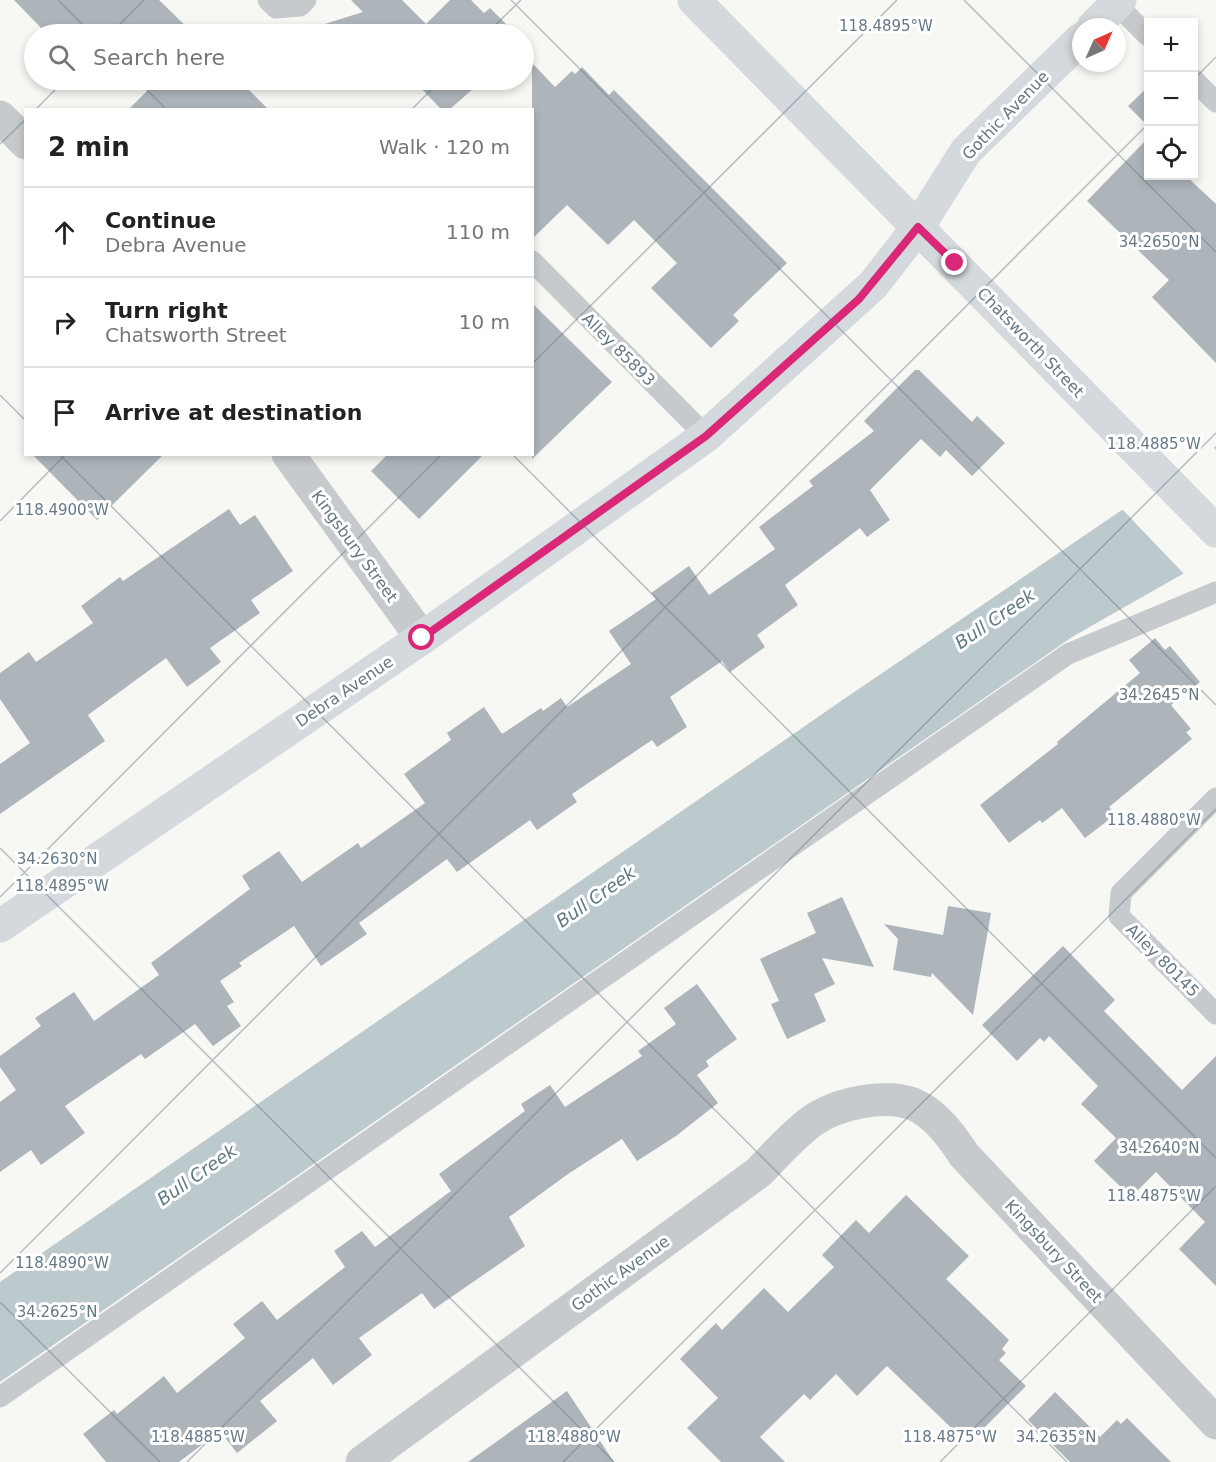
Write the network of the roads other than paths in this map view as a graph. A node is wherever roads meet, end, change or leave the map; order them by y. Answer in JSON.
{"nodes":[{"id":1,"x":268,"y":0,"type":"edge"},
{"id":2,"x":694,"y":0,"type":"edge"},
{"id":3,"x":1118,"y":2,"type":"edge"},
{"id":4,"x":298,"y":4,"type":"edge"},
{"id":5,"x":1102,"y":18,"type":"edge"},
{"id":6,"x":1144,"y":31,"type":"edge"},
{"id":7,"x":1072,"y":48,"type":"edge"},
{"id":8,"x":1198,"y":84,"type":"edge"},
{"id":9,"x":1216,"y":102,"type":"edge"},
{"id":10,"x":0,"y":117,"type":"edge"},
{"id":11,"x":24,"y":141,"type":"edge"},
{"id":12,"x":918,"y":227,"type":"junction"},
{"id":13,"x":534,"y":263,"type":"edge"},
{"id":14,"x":706,"y":436,"type":"junction"},
{"id":15,"x":289,"y":456,"type":"edge"},
{"id":16,"x":1216,"y":531,"type":"edge"},
{"id":17,"x":1216,"y":592,"type":"edge"},
{"id":18,"x":422,"y":638,"type":"junction"},
{"id":19,"x":1216,"y":798,"type":"edge"},
{"id":20,"x":0,"y":926,"type":"edge"},
{"id":21,"x":1216,"y":1014,"type":"edge"},
{"id":22,"x":881,"y":1100,"type":"joint"},
{"id":23,"x":0,"y":1397,"type":"edge"},
{"id":24,"x":1216,"y":1423,"type":"edge"},
{"id":25,"x":362,"y":1462,"type":"edge"}],
"edges":[{"from":1,"to":4,"type":"lane"},
{"from":2,"to":12,"type":"street","name":"Chatsworth Street"},
{"from":3,"to":5,"type":"street"},
{"from":3,"to":6,"type":"lane"},
{"from":7,"to":12,"type":"street","name":"Gothic Avenue"},
{"from":8,"to":9,"type":"lane"},
{"from":10,"to":11,"type":"street"},
{"from":12,"to":14,"type":"street","name":"Debra Avenue"},
{"from":12,"to":16,"type":"street","name":"Chatsworth Street"},
{"from":13,"to":14,"type":"lane","name":"Alley 85893"},
{"from":14,"to":18,"type":"street","name":"Debra Avenue"},
{"from":15,"to":18,"type":"street","name":"Kingsbury Street"},
{"from":17,"to":23,"type":"lane"},
{"from":18,"to":20,"type":"street","name":"Debra Avenue"},
{"from":19,"to":21,"type":"lane","name":"Alley 80145"},
{"from":22,"to":24,"type":"street","name":"Kingsbury Street"},
{"from":22,"to":25,"type":"street","name":"Gothic Avenue"}]}
